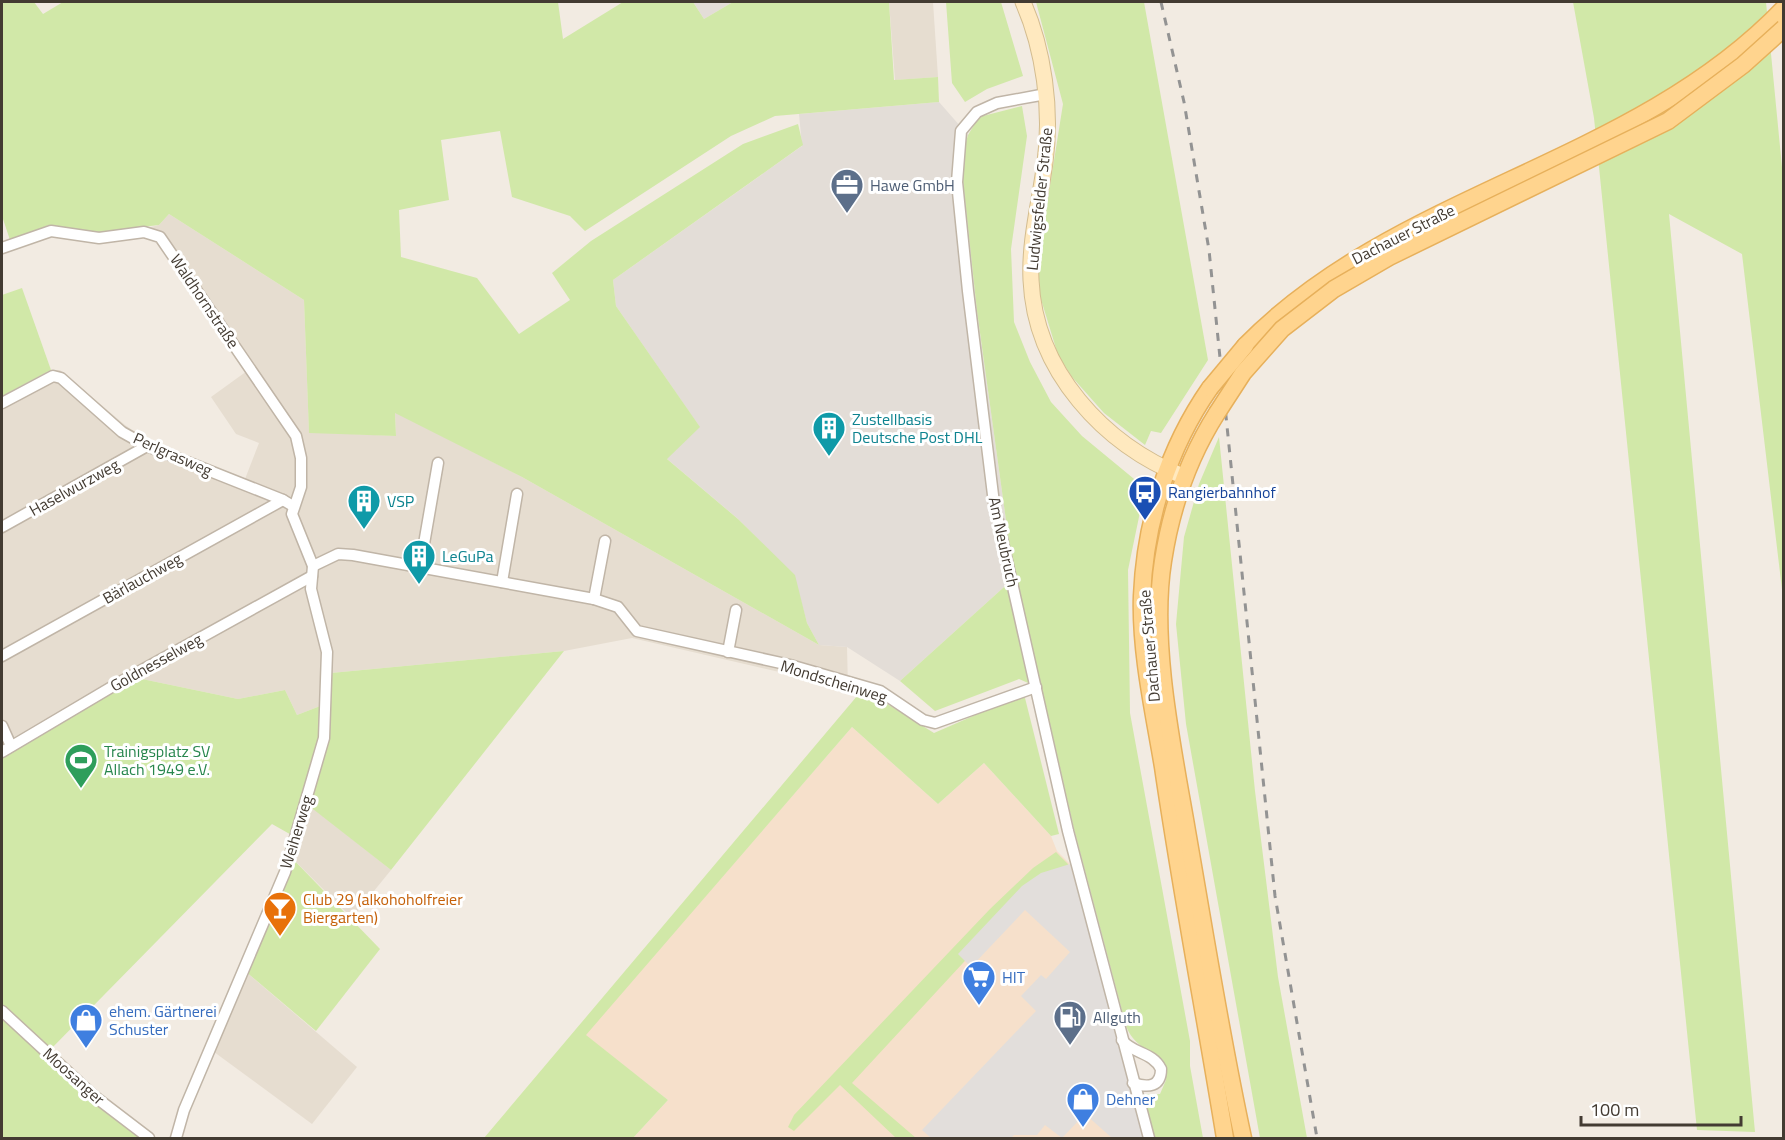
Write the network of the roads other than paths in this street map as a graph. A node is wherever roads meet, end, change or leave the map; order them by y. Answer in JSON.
{"nodes":[{"id":1,"x":1023,"y":2,"type":"edge"},
{"id":2,"x":1784,"y":8,"type":"edge"},
{"id":3,"x":1784,"y":28,"type":"edge"},
{"id":4,"x":1046,"y":94,"type":"junction"},
{"id":5,"x":2,"y":248,"type":"edge"},
{"id":6,"x":2,"y":403,"type":"edge"},
{"id":7,"x":147,"y":446,"type":"junction"},
{"id":8,"x":438,"y":463,"type":"dead end"},
{"id":9,"x":1167,"y":470,"type":"junction"},
{"id":10,"x":1185,"y":477,"type":"junction"},
{"id":11,"x":517,"y":494,"type":"dead end"},
{"id":12,"x":283,"y":500,"type":"junction"},
{"id":13,"x":292,"y":510,"type":"junction"},
{"id":14,"x":2,"y":527,"type":"edge"},
{"id":15,"x":605,"y":541,"type":"dead end"},
{"id":16,"x":420,"y":567,"type":"junction"},
{"id":17,"x":312,"y":571,"type":"junction"},
{"id":18,"x":502,"y":582,"type":"junction"},
{"id":19,"x":594,"y":599,"type":"junction"},
{"id":20,"x":736,"y":610,"type":"dead end"},
{"id":21,"x":728,"y":652,"type":"junction"},
{"id":22,"x":2,"y":656,"type":"edge"},
{"id":23,"x":1036,"y":687,"type":"junction"},
{"id":24,"x":2,"y":726,"type":"edge"},
{"id":25,"x":6,"y":749,"type":"edge"},
{"id":26,"x":2,"y":1011,"type":"edge"},
{"id":27,"x":1122,"y":1039,"type":"junction"},
{"id":28,"x":1133,"y":1083,"type":"junction"},
{"id":29,"x":149,"y":1138,"type":"edge"},
{"id":30,"x":176,"y":1138,"type":"edge"},
{"id":31,"x":1149,"y":1138,"type":"edge"},
{"id":32,"x":1225,"y":1138,"type":"edge"},
{"id":33,"x":1243,"y":1138,"type":"edge"}],
"edges":[{"from":1,"to":4,"type":"street","name":"Ludwigsfelder Straße"},
{"from":2,"to":9,"type":"main road","name":"Dachauer Straße","bridge":true},
{"from":3,"to":10,"type":"main road","name":"Dachauer Straße","bridge":true},
{"from":4,"to":9,"type":"street","name":"Ludwigsfelder Straße"},
{"from":4,"to":23,"type":"street","name":"Am Neubruch"},
{"from":5,"to":13,"type":"street","name":"Waldhornstraße"},
{"from":6,"to":7,"type":"street","name":"Perlgrasweg"},
{"from":7,"to":12,"type":"street","name":"Perlgrasweg"},
{"from":7,"to":14,"type":"street","name":"Haselwurzweg"},
{"from":8,"to":16,"type":"street"},
{"from":9,"to":10,"type":"street","name":"Ludwigsfelder Straße"},
{"from":9,"to":32,"type":"main road","name":"Dachauer Straße"},
{"from":10,"to":33,"type":"main road","name":"Dachauer Straße"},
{"from":11,"to":18,"type":"street"},
{"from":12,"to":13,"type":"street","name":"Perlgrasweg"},
{"from":12,"to":22,"type":"street","name":"Bärlauchweg"},
{"from":13,"to":17,"type":"street","name":"Weiherweg"},
{"from":15,"to":19,"type":"street"},
{"from":16,"to":17,"type":"street","name":"Mondscheinweg"},
{"from":16,"to":18,"type":"street","name":"Mondscheinweg"},
{"from":17,"to":25,"type":"street","name":"Goldnesselweg"},
{"from":17,"to":30,"type":"street","name":"Weiherweg"},
{"from":18,"to":19,"type":"street","name":"Mondscheinweg"},
{"from":19,"to":21,"type":"street","name":"Mondscheinweg"},
{"from":20,"to":21,"type":"street"},
{"from":21,"to":23,"type":"street","name":"Mondscheinweg"},
{"from":23,"to":27,"type":"street","name":"Am Neubruch"},
{"from":24,"to":25,"type":"street"},
{"from":26,"to":29,"type":"street","name":"Moosanger"},
{"from":27,"to":28,"type":"street","name":"Am Neubruch"},
{"from":27,"to":28,"type":"street"},
{"from":28,"to":31,"type":"street","name":"Am Neubruch"}]}
